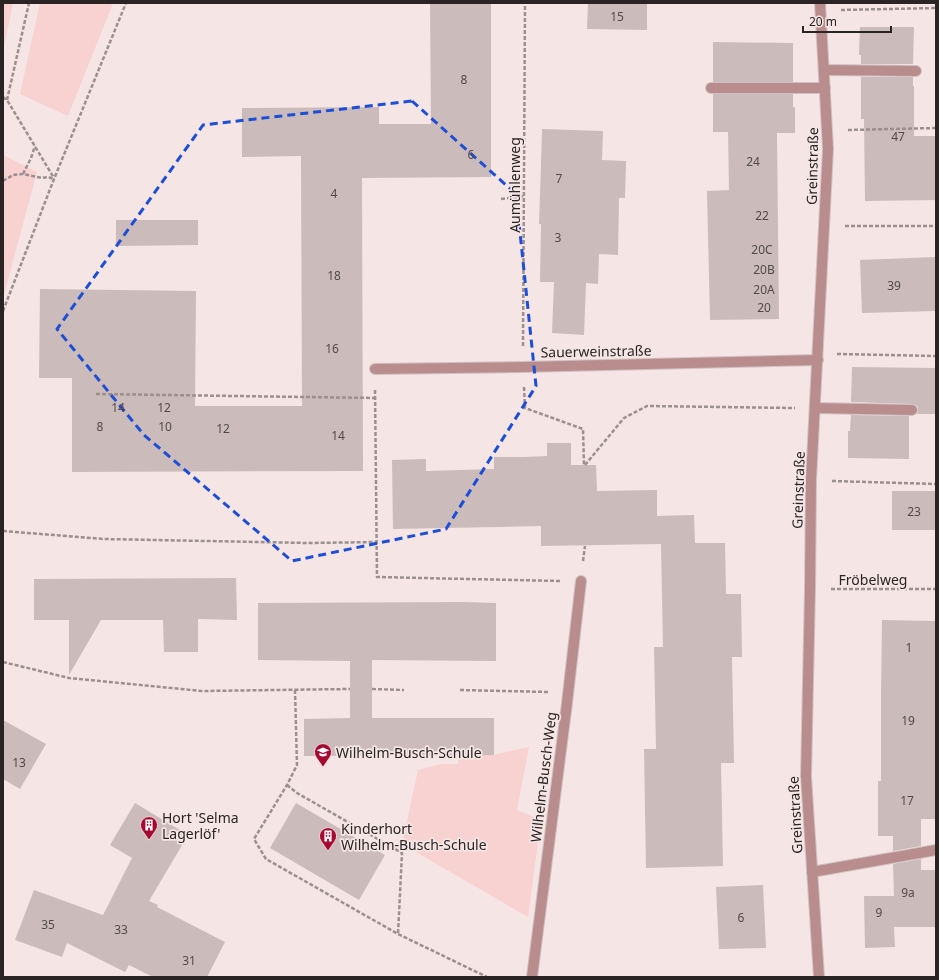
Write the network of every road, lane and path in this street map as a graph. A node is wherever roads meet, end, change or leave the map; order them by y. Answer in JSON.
{"nodes":[{"id":1,"x":29,"y":3,"type":"edge"},
{"id":2,"x":126,"y":3,"type":"edge"},
{"id":3,"x":525,"y":3,"type":"edge"},
{"id":4,"x":820,"y":7,"type":"edge"},
{"id":5,"x":936,"y":8,"type":"edge"},
{"id":6,"x":824,"y":70,"type":"junction"},
{"id":7,"x":916,"y":71,"type":"dead end"},
{"id":8,"x":711,"y":88,"type":"dead end"},
{"id":9,"x":825,"y":88,"type":"junction"},
{"id":10,"x":3,"y":97,"type":"edge"},
{"id":11,"x":8,"y":100,"type":"junction"},
{"id":12,"x":936,"y":128,"type":"edge"},
{"id":13,"x":827,"y":130,"type":"junction"},
{"id":14,"x":35,"y":146,"type":"junction"},
{"id":15,"x":23,"y":174,"type":"junction"},
{"id":16,"x":54,"y":179,"type":"junction"},
{"id":17,"x":3,"y":181,"type":"edge"},
{"id":18,"x":524,"y":196,"type":"junction"},
{"id":19,"x":501,"y":199,"type":"dead end"},
{"id":20,"x":824,"y":226,"type":"junction"},
{"id":21,"x":936,"y":226,"type":"edge"},
{"id":22,"x":3,"y":311,"type":"edge"},
{"id":23,"x":936,"y":356,"type":"edge"},
{"id":24,"x":818,"y":357,"type":"junction"},
{"id":25,"x":523,"y":367,"type":"junction"},
{"id":26,"x":375,"y":369,"type":"joint"},
{"id":27,"x":96,"y":394,"type":"dead end"},
{"id":28,"x":375,"y":398,"type":"junction"},
{"id":29,"x":815,"y":408,"type":"junction"},
{"id":30,"x":912,"y":410,"type":"dead end"},
{"id":31,"x":811,"y":480,"type":"junction"},
{"id":32,"x":936,"y":484,"type":"edge"},
{"id":33,"x":3,"y":531,"type":"edge"},
{"id":34,"x":377,"y":542,"type":"junction"},
{"id":35,"x":581,"y":581,"type":"joint"},
{"id":36,"x":810,"y":589,"type":"junction"},
{"id":37,"x":936,"y":589,"type":"edge"},
{"id":38,"x":3,"y":662,"type":"edge"},
{"id":39,"x":350,"y":689,"type":"dead end"},
{"id":40,"x":372,"y":689,"type":"dead end"},
{"id":41,"x":295,"y":690,"type":"junction"},
{"id":42,"x":404,"y":690,"type":"dead end"},
{"id":43,"x":460,"y":690,"type":"dead end"},
{"id":44,"x":568,"y":692,"type":"junction"},
{"id":45,"x":287,"y":785,"type":"junction"},
{"id":46,"x":936,"y":850,"type":"edge"},
{"id":47,"x":812,"y":872,"type":"junction"},
{"id":48,"x":398,"y":934,"type":"junction"},
{"id":49,"x":487,"y":977,"type":"edge"},
{"id":50,"x":532,"y":977,"type":"edge"},
{"id":51,"x":819,"y":977,"type":"edge"}],
"edges":[{"from":1,"to":11,"type":"path"},
{"from":2,"to":16,"type":"path"},
{"from":3,"to":18,"type":"path","name":"Aumühlenweg"},
{"from":4,"to":5,"type":"path"},
{"from":4,"to":6,"type":"street","name":"Greinstraße"},
{"from":6,"to":7,"type":"street"},
{"from":6,"to":9,"type":"street","name":"Greinstraße"},
{"from":8,"to":9,"type":"street"},
{"from":9,"to":13,"type":"street","name":"Greinstraße"},
{"from":10,"to":11,"type":"path"},
{"from":11,"to":14,"type":"path"},
{"from":12,"to":13,"type":"path"},
{"from":13,"to":20,"type":"street","name":"Greinstraße"},
{"from":14,"to":15,"type":"path"},
{"from":14,"to":16,"type":"path"},
{"from":15,"to":16,"type":"path"},
{"from":15,"to":17,"type":"path"},
{"from":16,"to":22,"type":"path"},
{"from":18,"to":19,"type":"path"},
{"from":18,"to":25,"type":"path","name":"Aumühlenweg"},
{"from":20,"to":21,"type":"path"},
{"from":20,"to":24,"type":"street","name":"Greinstraße"},
{"from":23,"to":24,"type":"path"},
{"from":24,"to":25,"type":"street","name":"Sauerweinstraße"},
{"from":24,"to":29,"type":"street","name":"Greinstraße"},
{"from":25,"to":26,"type":"street","name":"Sauerweinstraße"},
{"from":25,"to":29,"type":"path","name":"Aumühlenweg"},
{"from":26,"to":28,"type":"path"},
{"from":27,"to":28,"type":"path"},
{"from":28,"to":34,"type":"path"},
{"from":29,"to":30,"type":"street"},
{"from":29,"to":31,"type":"street","name":"Greinstraße"},
{"from":31,"to":32,"type":"path"},
{"from":31,"to":36,"type":"street","name":"Greinstraße"},
{"from":33,"to":34,"type":"path"},
{"from":34,"to":35,"type":"path"},
{"from":35,"to":44,"type":"street","name":"Wilhelm-Busch-Weg"},
{"from":36,"to":37,"type":"path","name":"Fröbelweg"},
{"from":36,"to":47,"type":"street","name":"Greinstraße"},
{"from":38,"to":41,"type":"path"},
{"from":39,"to":41,"type":"path"},
{"from":40,"to":42,"type":"path"},
{"from":41,"to":45,"type":"path"},
{"from":43,"to":44,"type":"path"},
{"from":44,"to":50,"type":"street","name":"Wilhelm-Busch-Weg"},
{"from":45,"to":48,"type":"path"},
{"from":45,"to":48,"type":"path"},
{"from":46,"to":47,"type":"street"},
{"from":47,"to":51,"type":"street","name":"Greinstraße"},
{"from":48,"to":49,"type":"path"}]}
